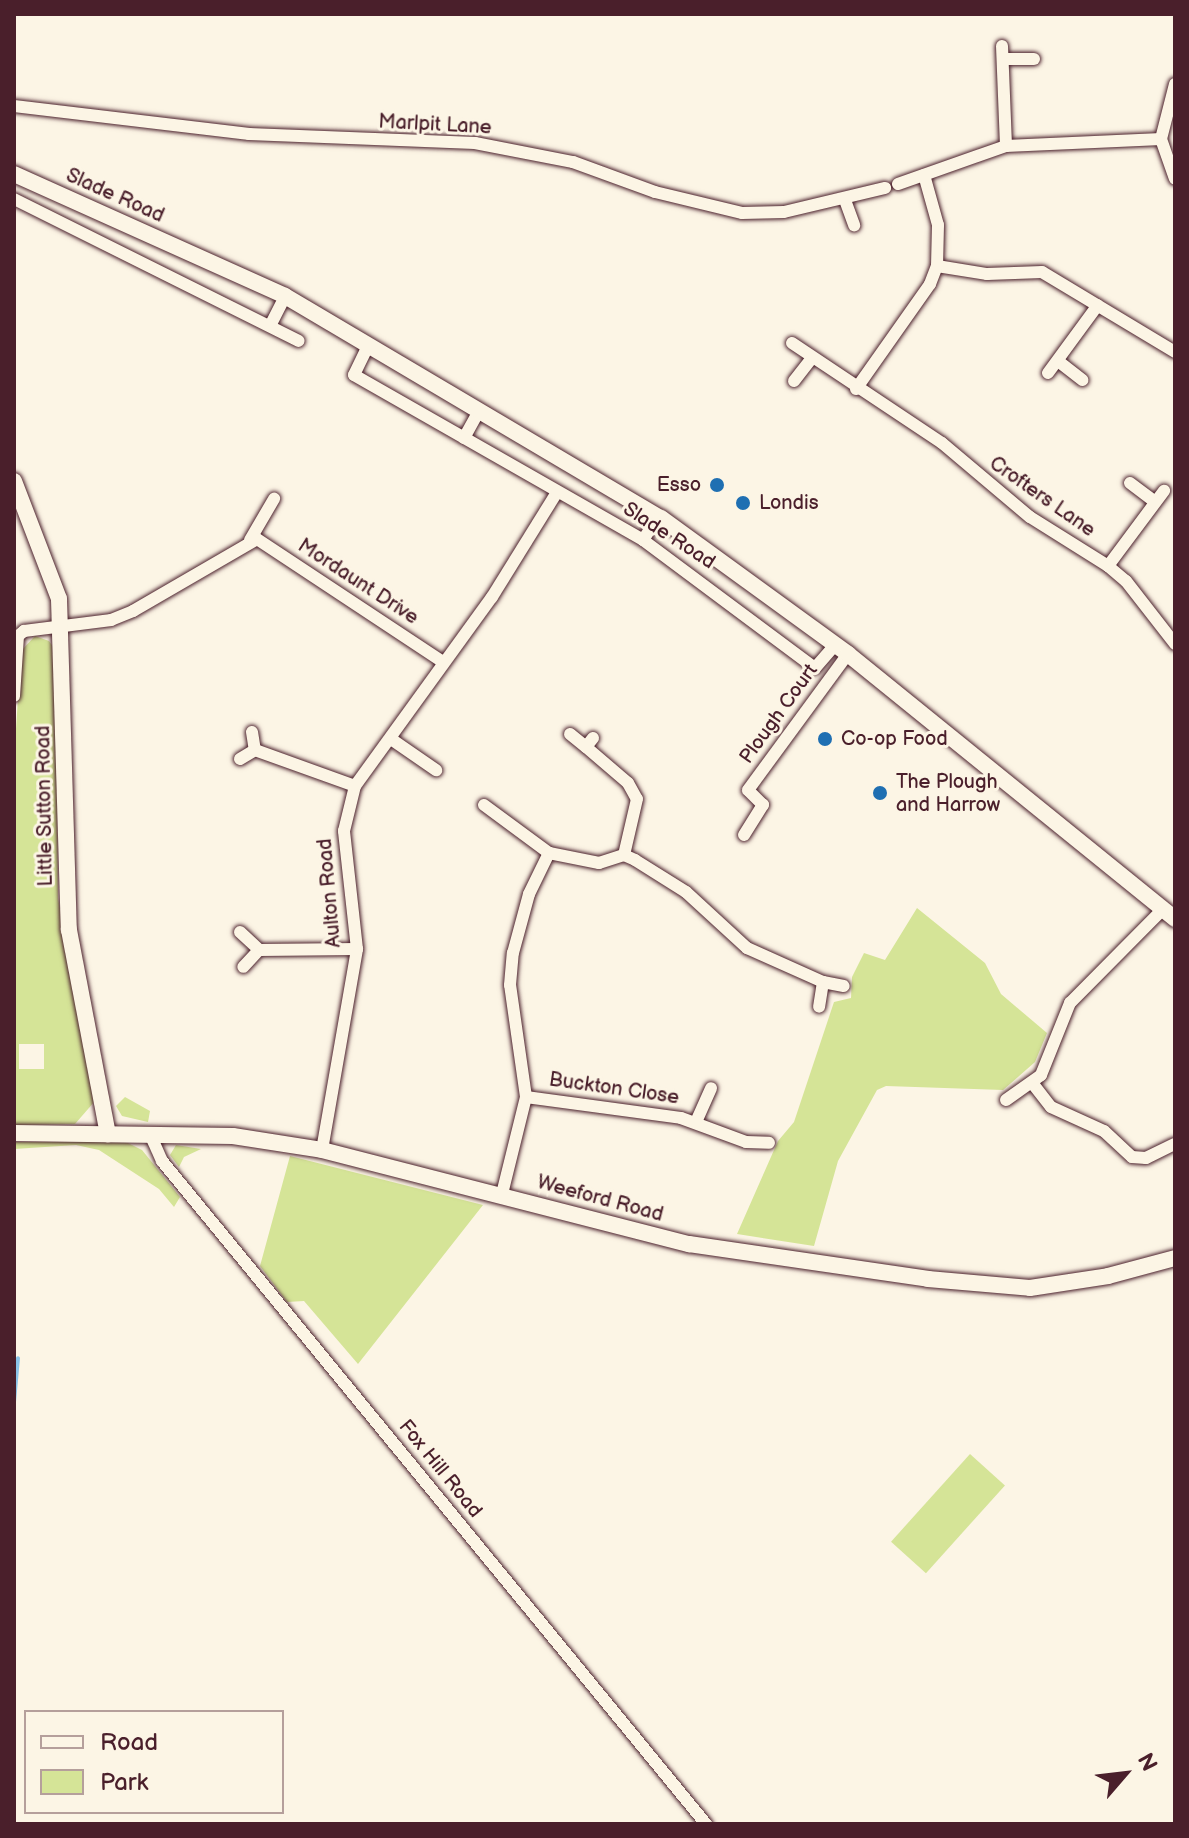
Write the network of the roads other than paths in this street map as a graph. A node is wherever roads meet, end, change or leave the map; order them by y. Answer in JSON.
{"nodes":[{"id":1,"x":1034,"y":59,"type":"dead end"},
{"id":2,"x":1175,"y":84,"type":"edge"},
{"id":3,"x":14,"y":106,"type":"edge"},
{"id":4,"x":1161,"y":139,"type":"junction"},
{"id":5,"x":1006,"y":146,"type":"junction"},
{"id":6,"x":16,"y":175,"type":"edge"},
{"id":7,"x":924,"y":175,"type":"junction"},
{"id":8,"x":1175,"y":179,"type":"edge"},
{"id":9,"x":898,"y":184,"type":"dead end"},
{"id":10,"x":885,"y":188,"type":"dead end"},
{"id":11,"x":14,"y":197,"type":"edge"},
{"id":12,"x":845,"y":200,"type":"junction"},
{"id":13,"x":854,"y":225,"type":"dead end"},
{"id":14,"x":937,"y":266,"type":"junction"},
{"id":15,"x":285,"y":296,"type":"junction"},
{"id":16,"x":1098,"y":305,"type":"junction"},
{"id":17,"x":270,"y":326,"type":"junction"},
{"id":18,"x":299,"y":341,"type":"dead end"},
{"id":19,"x":792,"y":343,"type":"dead end"},
{"id":20,"x":368,"y":346,"type":"junction"},
{"id":21,"x":1175,"y":352,"type":"edge"},
{"id":22,"x":812,"y":358,"type":"junction"},
{"id":23,"x":1058,"y":361,"type":"junction"},
{"id":24,"x":1048,"y":373,"type":"dead end"},
{"id":25,"x":1082,"y":380,"type":"dead end"},
{"id":26,"x":794,"y":381,"type":"dead end"},
{"id":27,"x":856,"y":389,"type":"junction"},
{"id":28,"x":479,"y":411,"type":"junction"},
{"id":29,"x":464,"y":438,"type":"junction"},
{"id":30,"x":1130,"y":483,"type":"dead end"},
{"id":31,"x":1164,"y":491,"type":"dead end"},
{"id":32,"x":16,"y":492,"type":"edge"},
{"id":33,"x":557,"y":492,"type":"junction"},
{"id":34,"x":274,"y":499,"type":"dead end"},
{"id":35,"x":1155,"y":502,"type":"junction"},
{"id":36,"x":658,"y":517,"type":"junction"},
{"id":37,"x":250,"y":540,"type":"junction"},
{"id":38,"x":643,"y":540,"type":"junction"},
{"id":39,"x":1108,"y":566,"type":"junction"},
{"id":40,"x":61,"y":623,"type":"junction"},
{"id":41,"x":1175,"y":644,"type":"edge"},
{"id":42,"x":841,"y":649,"type":"junction"},
{"id":43,"x":443,"y":662,"type":"junction"},
{"id":44,"x":14,"y":696,"type":"edge"},
{"id":45,"x":252,"y":732,"type":"dead end"},
{"id":46,"x":570,"y":734,"type":"dead end"},
{"id":47,"x":391,"y":739,"type":"junction"},
{"id":48,"x":255,"y":750,"type":"junction"},
{"id":49,"x":240,"y":759,"type":"dead end"},
{"id":50,"x":436,"y":770,"type":"dead end"},
{"id":51,"x":355,"y":786,"type":"junction"},
{"id":52,"x":484,"y":805,"type":"dead end"},
{"id":53,"x":744,"y":835,"type":"dead end"},
{"id":54,"x":549,"y":853,"type":"junction"},
{"id":55,"x":624,"y":855,"type":"junction"},
{"id":56,"x":1169,"y":914,"type":"edge"},
{"id":57,"x":240,"y":932,"type":"dead end"},
{"id":58,"x":357,"y":949,"type":"junction"},
{"id":59,"x":259,"y":950,"type":"junction"},
{"id":60,"x":243,"y":967,"type":"dead end"},
{"id":61,"x":823,"y":982,"type":"junction"},
{"id":62,"x":844,"y":986,"type":"dead end"},
{"id":63,"x":819,"y":1007,"type":"dead end"},
{"id":64,"x":1033,"y":1084,"type":"junction"},
{"id":65,"x":711,"y":1088,"type":"dead end"},
{"id":66,"x":526,"y":1097,"type":"junction"},
{"id":67,"x":1006,"y":1100,"type":"dead end"},
{"id":68,"x":696,"y":1122,"type":"junction"},
{"id":69,"x":14,"y":1133,"type":"edge"},
{"id":70,"x":108,"y":1134,"type":"junction"},
{"id":71,"x":150,"y":1134,"type":"junction"},
{"id":72,"x":769,"y":1143,"type":"dead end"},
{"id":73,"x":1175,"y":1144,"type":"edge"},
{"id":74,"x":322,"y":1150,"type":"junction"},
{"id":75,"x":502,"y":1194,"type":"junction"},
{"id":76,"x":1175,"y":1258,"type":"edge"},
{"id":77,"x":706,"y":1824,"type":"edge"}],
"edges":[{"from":1,"to":5,"type":"street"},
{"from":2,"to":4,"type":"street"},
{"from":3,"to":12,"type":"street","name":"Marlpit Lane"},
{"from":4,"to":5,"type":"street"},
{"from":4,"to":8,"type":"street"},
{"from":5,"to":7,"type":"street"},
{"from":6,"to":11,"type":"street"},
{"from":6,"to":15,"type":"street","name":"Slade Road"},
{"from":7,"to":9,"type":"street"},
{"from":7,"to":14,"type":"street"},
{"from":10,"to":12,"type":"street","name":"Marlpit Lane"},
{"from":11,"to":17,"type":"street"},
{"from":12,"to":13,"type":"street"},
{"from":14,"to":16,"type":"street"},
{"from":14,"to":27,"type":"street"},
{"from":15,"to":17,"type":"street"},
{"from":15,"to":20,"type":"street","name":"Slade Road"},
{"from":16,"to":21,"type":"street"},
{"from":16,"to":23,"type":"street"},
{"from":17,"to":18,"type":"street"},
{"from":19,"to":22,"type":"street","name":"Crofters Lane"},
{"from":20,"to":28,"type":"street","name":"Slade Road"},
{"from":20,"to":29,"type":"street","name":"Slade Road"},
{"from":22,"to":26,"type":"street"},
{"from":22,"to":27,"type":"street","name":"Crofters Lane"},
{"from":23,"to":24,"type":"street"},
{"from":23,"to":25,"type":"street"},
{"from":27,"to":39,"type":"street","name":"Crofters Lane"},
{"from":28,"to":29,"type":"street"},
{"from":28,"to":36,"type":"street","name":"Slade Road"},
{"from":29,"to":33,"type":"street","name":"Slade Road"},
{"from":30,"to":35,"type":"street"},
{"from":31,"to":35,"type":"street"},
{"from":32,"to":40,"type":"street","name":"Little Sutton Road"},
{"from":33,"to":38,"type":"street","name":"Slade Road"},
{"from":33,"to":43,"type":"street","name":"Aulton Road"},
{"from":34,"to":37,"type":"street"},
{"from":35,"to":39,"type":"street"},
{"from":36,"to":38,"type":"street"},
{"from":36,"to":42,"type":"street","name":"Slade Road"},
{"from":37,"to":40,"type":"street"},
{"from":37,"to":43,"type":"street","name":"Mordaunt Drive"},
{"from":38,"to":42,"type":"street","name":"Slade Road"},
{"from":39,"to":41,"type":"street","name":"Crofters Lane"},
{"from":40,"to":44,"type":"street"},
{"from":40,"to":70,"type":"street","name":"Little Sutton Road"},
{"from":42,"to":53,"type":"street","name":"Plough Court"},
{"from":42,"to":56,"type":"street","name":"Slade Road"},
{"from":43,"to":47,"type":"street","name":"Aulton Road"},
{"from":45,"to":48,"type":"street"},
{"from":46,"to":55,"type":"street"},
{"from":47,"to":50,"type":"street"},
{"from":47,"to":51,"type":"street","name":"Aulton Road"},
{"from":48,"to":49,"type":"street"},
{"from":48,"to":51,"type":"street"},
{"from":51,"to":58,"type":"street","name":"Aulton Road"},
{"from":52,"to":54,"type":"street"},
{"from":54,"to":55,"type":"street"},
{"from":54,"to":66,"type":"street"},
{"from":55,"to":61,"type":"street"},
{"from":56,"to":64,"type":"street"},
{"from":57,"to":59,"type":"street"},
{"from":58,"to":59,"type":"street"},
{"from":58,"to":74,"type":"street","name":"Aulton Road"},
{"from":59,"to":60,"type":"street"},
{"from":61,"to":62,"type":"street"},
{"from":61,"to":63,"type":"street"},
{"from":64,"to":67,"type":"street"},
{"from":64,"to":73,"type":"street"},
{"from":65,"to":68,"type":"street","name":"Buckton Close"},
{"from":66,"to":68,"type":"street","name":"Buckton Close"},
{"from":66,"to":75,"type":"street"},
{"from":68,"to":72,"type":"street","name":"Buckton Close"},
{"from":69,"to":70,"type":"street","name":"Weeford Road"},
{"from":70,"to":71,"type":"street","name":"Weeford Road"},
{"from":71,"to":74,"type":"street","name":"Weeford Road"},
{"from":71,"to":77,"type":"street","name":"Fox Hill Road"},
{"from":74,"to":75,"type":"street","name":"Weeford Road"},
{"from":75,"to":76,"type":"street","name":"Weeford Road"}]}
